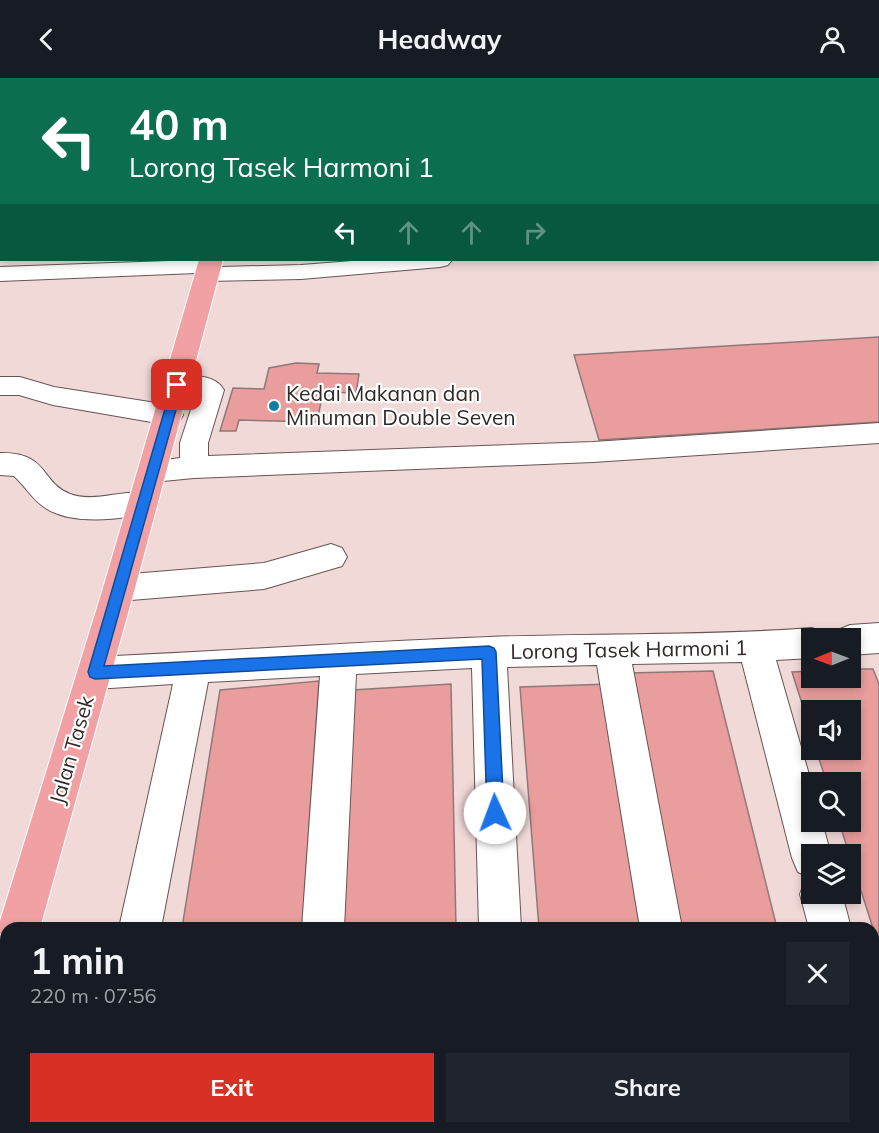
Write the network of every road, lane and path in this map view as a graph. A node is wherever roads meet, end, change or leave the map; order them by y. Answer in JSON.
{"nodes":[{"id":1,"x":431,"y":261,"type":"edge"},
{"id":2,"x":209,"y":266,"type":"edge"},
{"id":3,"x":262,"y":266,"type":"edge"},
{"id":4,"x":0,"y":274,"type":"edge"},
{"id":5,"x":177,"y":385,"type":"junction"},
{"id":6,"x":0,"y":386,"type":"edge"},
{"id":7,"x":169,"y":415,"type":"junction"},
{"id":8,"x":879,"y":433,"type":"edge"},
{"id":9,"x":0,"y":464,"type":"edge"},
{"id":10,"x":194,"y":467,"type":"junction"},
{"id":11,"x":153,"y":471,"type":"junction"},
{"id":12,"x":143,"y":503,"type":"junction"},
{"id":13,"x":331,"y":557,"type":"dead end"},
{"id":14,"x":119,"y":588,"type":"junction"},
{"id":15,"x":801,"y":644,"type":"edge"},
{"id":16,"x":755,"y":647,"type":"junction"},
{"id":17,"x":612,"y":650,"type":"junction"},
{"id":18,"x":489,"y":652,"type":"junction"},
{"id":19,"x":339,"y":659,"type":"junction"},
{"id":20,"x":194,"y":666,"type":"junction"},
{"id":21,"x":95,"y":672,"type":"junction"},
{"id":22,"x":808,"y":844,"type":"edge"},
{"id":23,"x":824,"y":904,"type":"edge"},
{"id":24,"x":21,"y":922,"type":"edge"},
{"id":25,"x":141,"y":922,"type":"edge"},
{"id":26,"x":323,"y":922,"type":"edge"},
{"id":27,"x":500,"y":922,"type":"edge"},
{"id":28,"x":660,"y":922,"type":"edge"},
{"id":29,"x":828,"y":922,"type":"edge"}],
"edges":[{"from":1,"to":3,"type":"street"},
{"from":2,"to":3,"type":"street"},
{"from":2,"to":4,"type":"street"},
{"from":2,"to":5,"type":"main road","name":"Jalan Tasek"},
{"from":5,"to":7,"type":"main road","name":"Jalan Tasek"},
{"from":5,"to":10,"type":"street"},
{"from":6,"to":7,"type":"street"},
{"from":7,"to":11,"type":"main road","name":"Jalan Tasek"},
{"from":8,"to":10,"type":"street"},
{"from":9,"to":12,"type":"street"},
{"from":10,"to":11,"type":"street"},
{"from":11,"to":12,"type":"main road","name":"Jalan Tasek"},
{"from":12,"to":14,"type":"main road","name":"Jalan Tasek"},
{"from":13,"to":14,"type":"street"},
{"from":14,"to":21,"type":"main road","name":"Jalan Tasek"},
{"from":15,"to":16,"type":"street","name":"Lorong Tasek Harmoni 1"},
{"from":16,"to":17,"type":"street","name":"Lorong Tasek Harmoni 1"},
{"from":16,"to":22,"type":"street"},
{"from":17,"to":18,"type":"street","name":"Lorong Tasek Harmoni 1"},
{"from":17,"to":28,"type":"street"},
{"from":18,"to":19,"type":"street","name":"Lorong Tasek Harmoni 1"},
{"from":18,"to":27,"type":"street"},
{"from":19,"to":20,"type":"street","name":"Lorong Tasek Harmoni 1"},
{"from":19,"to":26,"type":"street"},
{"from":20,"to":21,"type":"street","name":"Lorong Tasek Harmoni 1"},
{"from":20,"to":25,"type":"street"},
{"from":21,"to":24,"type":"main road","name":"Jalan Tasek"},
{"from":23,"to":29,"type":"street"}]}
